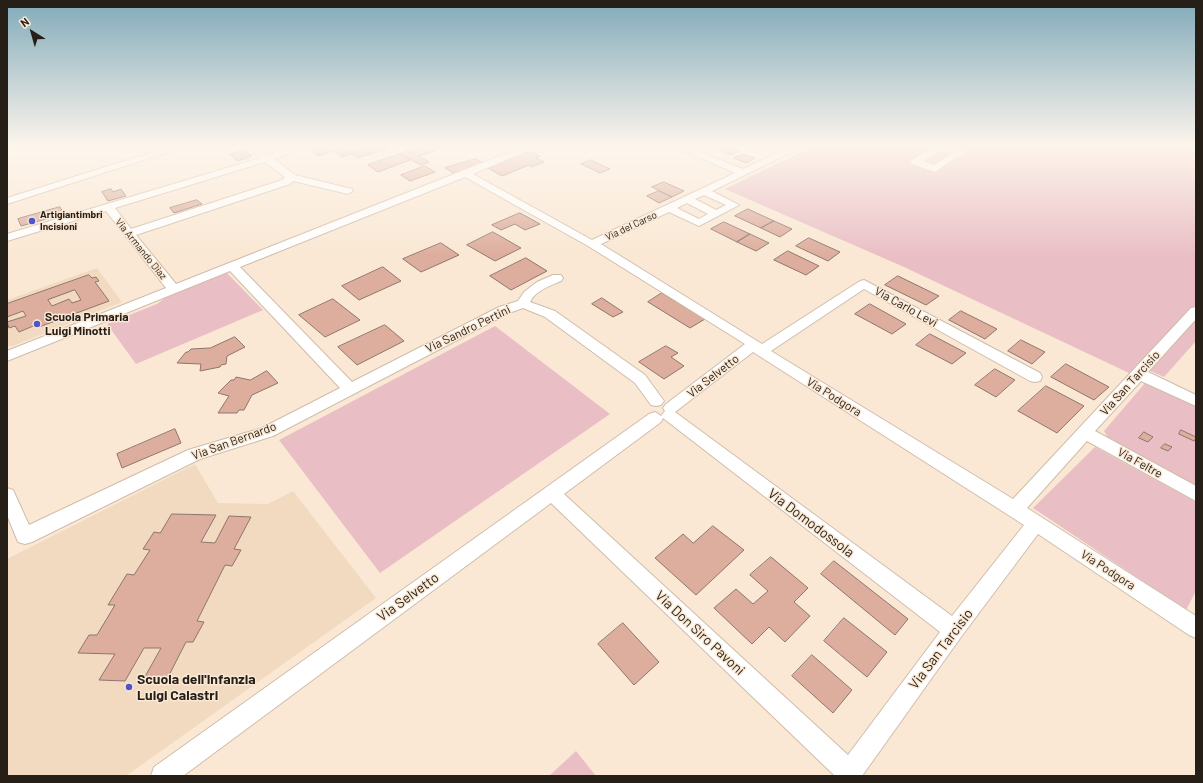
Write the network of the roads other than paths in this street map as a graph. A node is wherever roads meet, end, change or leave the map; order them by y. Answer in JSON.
{"nodes":[{"id":1,"x":66,"y":183,"type":"edge"},
{"id":2,"x":189,"y":183,"type":"edge"},
{"id":3,"x":278,"y":183,"type":"edge"},
{"id":4,"x":303,"y":183,"type":"edge"},
{"id":5,"x":444,"y":183,"type":"edge"},
{"id":6,"x":481,"y":183,"type":"edge"},
{"id":7,"x":722,"y":183,"type":"edge"},
{"id":8,"x":348,"y":191,"type":"dead end"},
{"id":9,"x":704,"y":191,"type":"junction"},
{"id":10,"x":686,"y":199,"type":"junction"},
{"id":11,"x":7,"y":201,"type":"edge"},
{"id":12,"x":108,"y":207,"type":"junction"},
{"id":13,"x":669,"y":208,"type":"junction"},
{"id":14,"x":716,"y":214,"type":"junction"},
{"id":15,"x":128,"y":234,"type":"junction"},
{"id":16,"x":7,"y":238,"type":"edge"},
{"id":17,"x":592,"y":244,"type":"junction"},
{"id":18,"x":232,"y":266,"type":"junction"},
{"id":19,"x":557,"y":278,"type":"dead end"},
{"id":20,"x":174,"y":290,"type":"junction"},
{"id":21,"x":523,"y":304,"type":"junction"},
{"id":22,"x":1196,"y":311,"type":"edge"},
{"id":23,"x":757,"y":348,"type":"junction"},
{"id":24,"x":7,"y":356,"type":"edge"},
{"id":25,"x":1139,"y":374,"type":"junction"},
{"id":26,"x":1035,"y":377,"type":"dead end"},
{"id":27,"x":350,"y":389,"type":"junction"},
{"id":28,"x":1196,"y":401,"type":"edge"},
{"id":29,"x":663,"y":411,"type":"junction"},
{"id":30,"x":1085,"y":433,"type":"junction"},
{"id":31,"x":551,"y":493,"type":"junction"},
{"id":32,"x":1196,"y":494,"type":"edge"},
{"id":33,"x":7,"y":495,"type":"edge"},
{"id":34,"x":1015,"y":509,"type":"junction"},
{"id":35,"x":1036,"y":523,"type":"junction"},
{"id":36,"x":1196,"y":628,"type":"edge"},
{"id":37,"x":954,"y":630,"type":"junction"},
{"id":38,"x":848,"y":775,"type":"edge"},
{"id":39,"x":163,"y":776,"type":"edge"}],
"edges":[{"from":1,"to":11,"type":"street"},
{"from":2,"to":12,"type":"street"},
{"from":3,"to":15,"type":"street"},
{"from":4,"to":8,"type":"street"},
{"from":5,"to":18,"type":"street"},
{"from":6,"to":17,"type":"street","name":"Via Podgora"},
{"from":7,"to":9,"type":"street","name":"Via del Carso"},
{"from":9,"to":10,"type":"street","name":"Via del Carso"},
{"from":9,"to":14,"type":"street"},
{"from":10,"to":13,"type":"street","name":"Via del Carso"},
{"from":10,"to":14,"type":"street"},
{"from":12,"to":15,"type":"street","name":"Via Armando Diaz"},
{"from":12,"to":16,"type":"street"},
{"from":13,"to":14,"type":"street"},
{"from":13,"to":17,"type":"street","name":"Via del Carso"},
{"from":15,"to":20,"type":"street","name":"Via Armando Diaz"},
{"from":17,"to":23,"type":"street","name":"Via Podgora"},
{"from":18,"to":20,"type":"street"},
{"from":18,"to":27,"type":"street"},
{"from":19,"to":21,"type":"street"},
{"from":20,"to":24,"type":"street"},
{"from":21,"to":27,"type":"street","name":"Via Sandro Pertini"},
{"from":21,"to":29,"type":"street","name":"Via Sandro Pertini"},
{"from":22,"to":25,"type":"street","name":"Via San Tarcisio"},
{"from":23,"to":26,"type":"street","name":"Via Carlo Levi"},
{"from":23,"to":29,"type":"street","name":"Via Selvetto"},
{"from":23,"to":34,"type":"street","name":"Via Podgora"},
{"from":25,"to":28,"type":"street"},
{"from":25,"to":30,"type":"street","name":"Via San Tarcisio"},
{"from":27,"to":33,"type":"street","name":"Via San Bernardo"},
{"from":29,"to":31,"type":"street","name":"Via Selvetto"},
{"from":29,"to":37,"type":"street","name":"Via Domodossola"},
{"from":30,"to":32,"type":"street","name":"Via Feltre"},
{"from":30,"to":34,"type":"street","name":"Via San Tarcisio"},
{"from":31,"to":38,"type":"street","name":"Via Don Siro Pavoni"},
{"from":31,"to":39,"type":"street","name":"Via Selvetto"},
{"from":34,"to":35,"type":"street","name":"Via Podgora"},
{"from":35,"to":36,"type":"street","name":"Via Podgora"},
{"from":35,"to":37,"type":"street","name":"Via San Tarcisio"},
{"from":37,"to":38,"type":"street","name":"Via San Tarcisio"}]}
